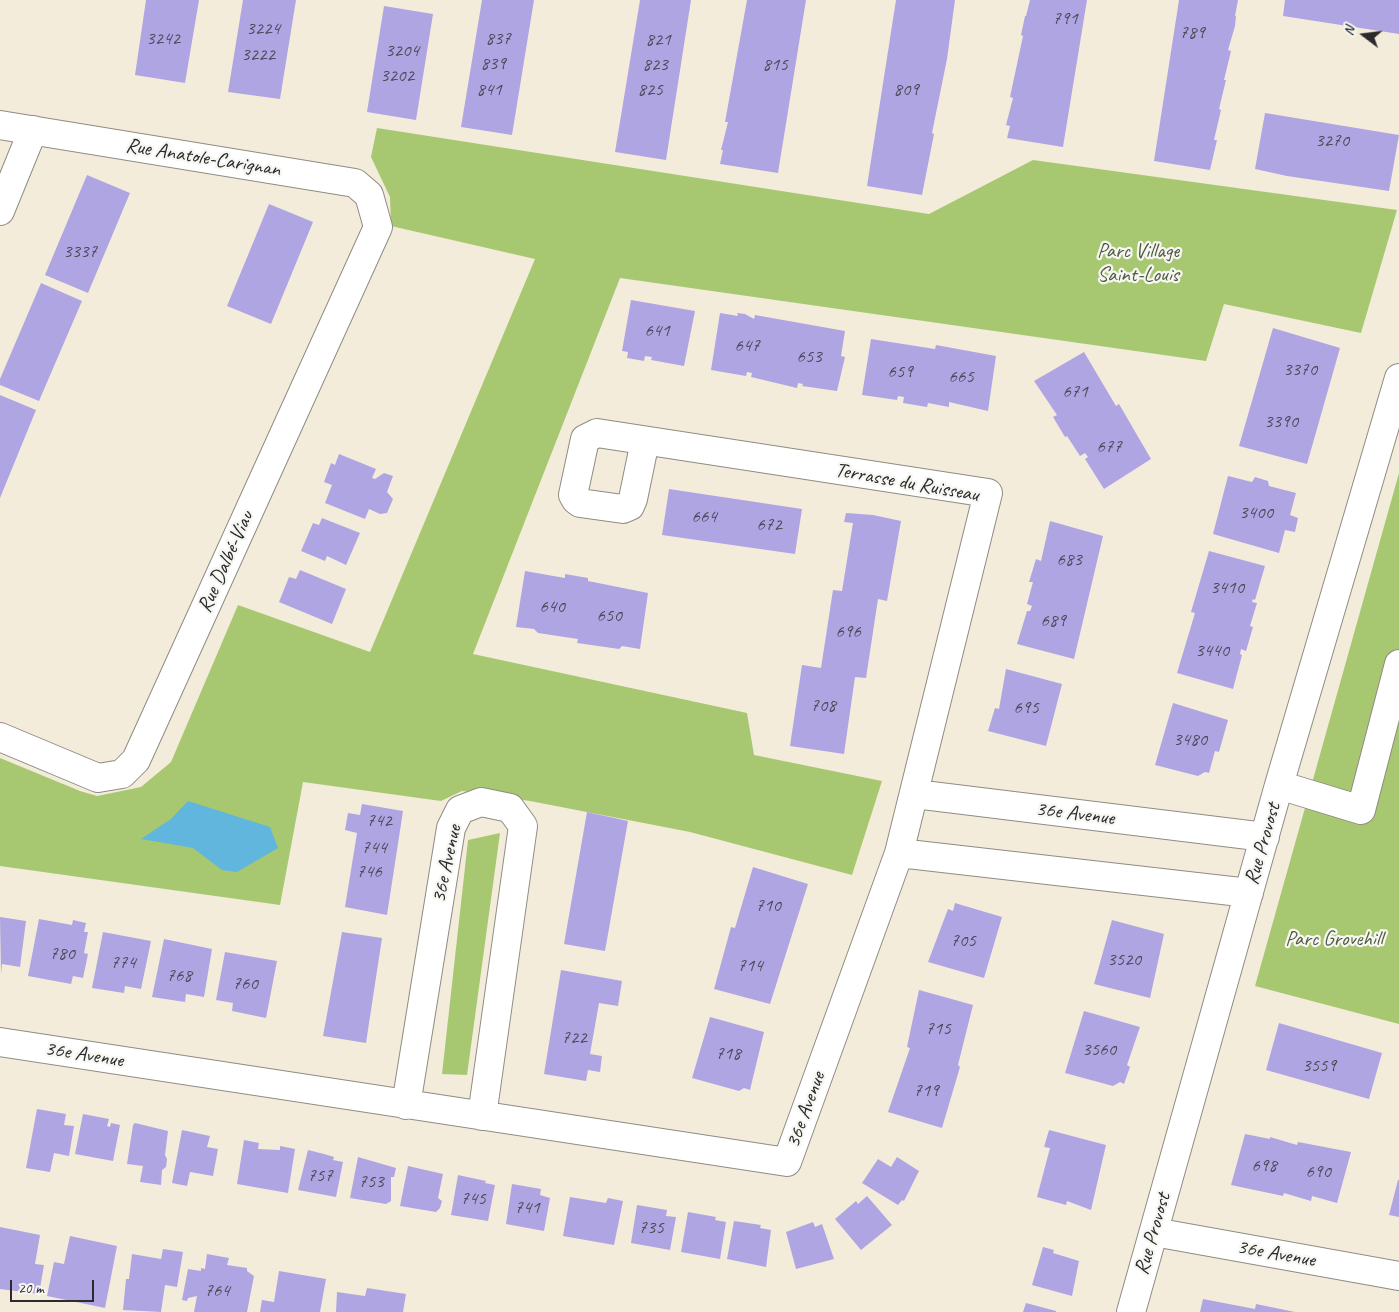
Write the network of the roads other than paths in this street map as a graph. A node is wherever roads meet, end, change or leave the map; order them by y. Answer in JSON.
{"nodes":[{"id":1,"x":0,"y":125,"type":"edge"},
{"id":2,"x":33,"y":130,"type":"junction"},
{"id":3,"x":0,"y":211,"type":"edge"},
{"id":4,"x":378,"y":226,"type":"joint"},
{"id":5,"x":1398,"y":388,"type":"edge"},
{"id":6,"x":645,"y":442,"type":"dead end"},
{"id":7,"x":1399,"y":664,"type":"edge"},
{"id":8,"x":0,"y":737,"type":"edge"},
{"id":9,"x":1279,"y":785,"type":"junction"},
{"id":10,"x":915,"y":794,"type":"junction"},
{"id":11,"x":1265,"y":837,"type":"junction"},
{"id":12,"x":899,"y":854,"type":"junction"},
{"id":13,"x":1249,"y":893,"type":"junction"},
{"id":14,"x":0,"y":1042,"type":"edge"},
{"id":15,"x":406,"y":1105,"type":"junction"},
{"id":16,"x":482,"y":1116,"type":"junction"},
{"id":17,"x":1154,"y":1232,"type":"junction"},
{"id":18,"x":1399,"y":1276,"type":"edge"},
{"id":19,"x":1130,"y":1312,"type":"edge"}],
"edges":[{"from":1,"to":2,"type":"street","name":"Rue Anatole-Carignan"},
{"from":2,"to":3,"type":"street"},
{"from":2,"to":4,"type":"street","name":"Rue Anatole-Carignan"},
{"from":4,"to":8,"type":"street","name":"Rue Dalbé-Viau"},
{"from":5,"to":9,"type":"street","name":"Rue Provost"},
{"from":6,"to":10,"type":"street","name":"Terrasse du Ruisseau"},
{"from":7,"to":9,"type":"street"},
{"from":9,"to":11,"type":"street","name":"Rue Provost"},
{"from":10,"to":11,"type":"street","name":"36e Avenue"},
{"from":10,"to":12,"type":"street","name":"36e Avenue"},
{"from":11,"to":13,"type":"street","name":"Rue Provost"},
{"from":12,"to":13,"type":"street"},
{"from":12,"to":16,"type":"street","name":"36e Avenue"},
{"from":13,"to":17,"type":"street","name":"Rue Provost"},
{"from":14,"to":15,"type":"street","name":"36e Avenue"},
{"from":15,"to":16,"type":"street","name":"36e Avenue"},
{"from":15,"to":16,"type":"street","name":"36e Avenue"},
{"from":17,"to":18,"type":"street","name":"36e Avenue"},
{"from":17,"to":19,"type":"street","name":"Rue Provost"}]}
